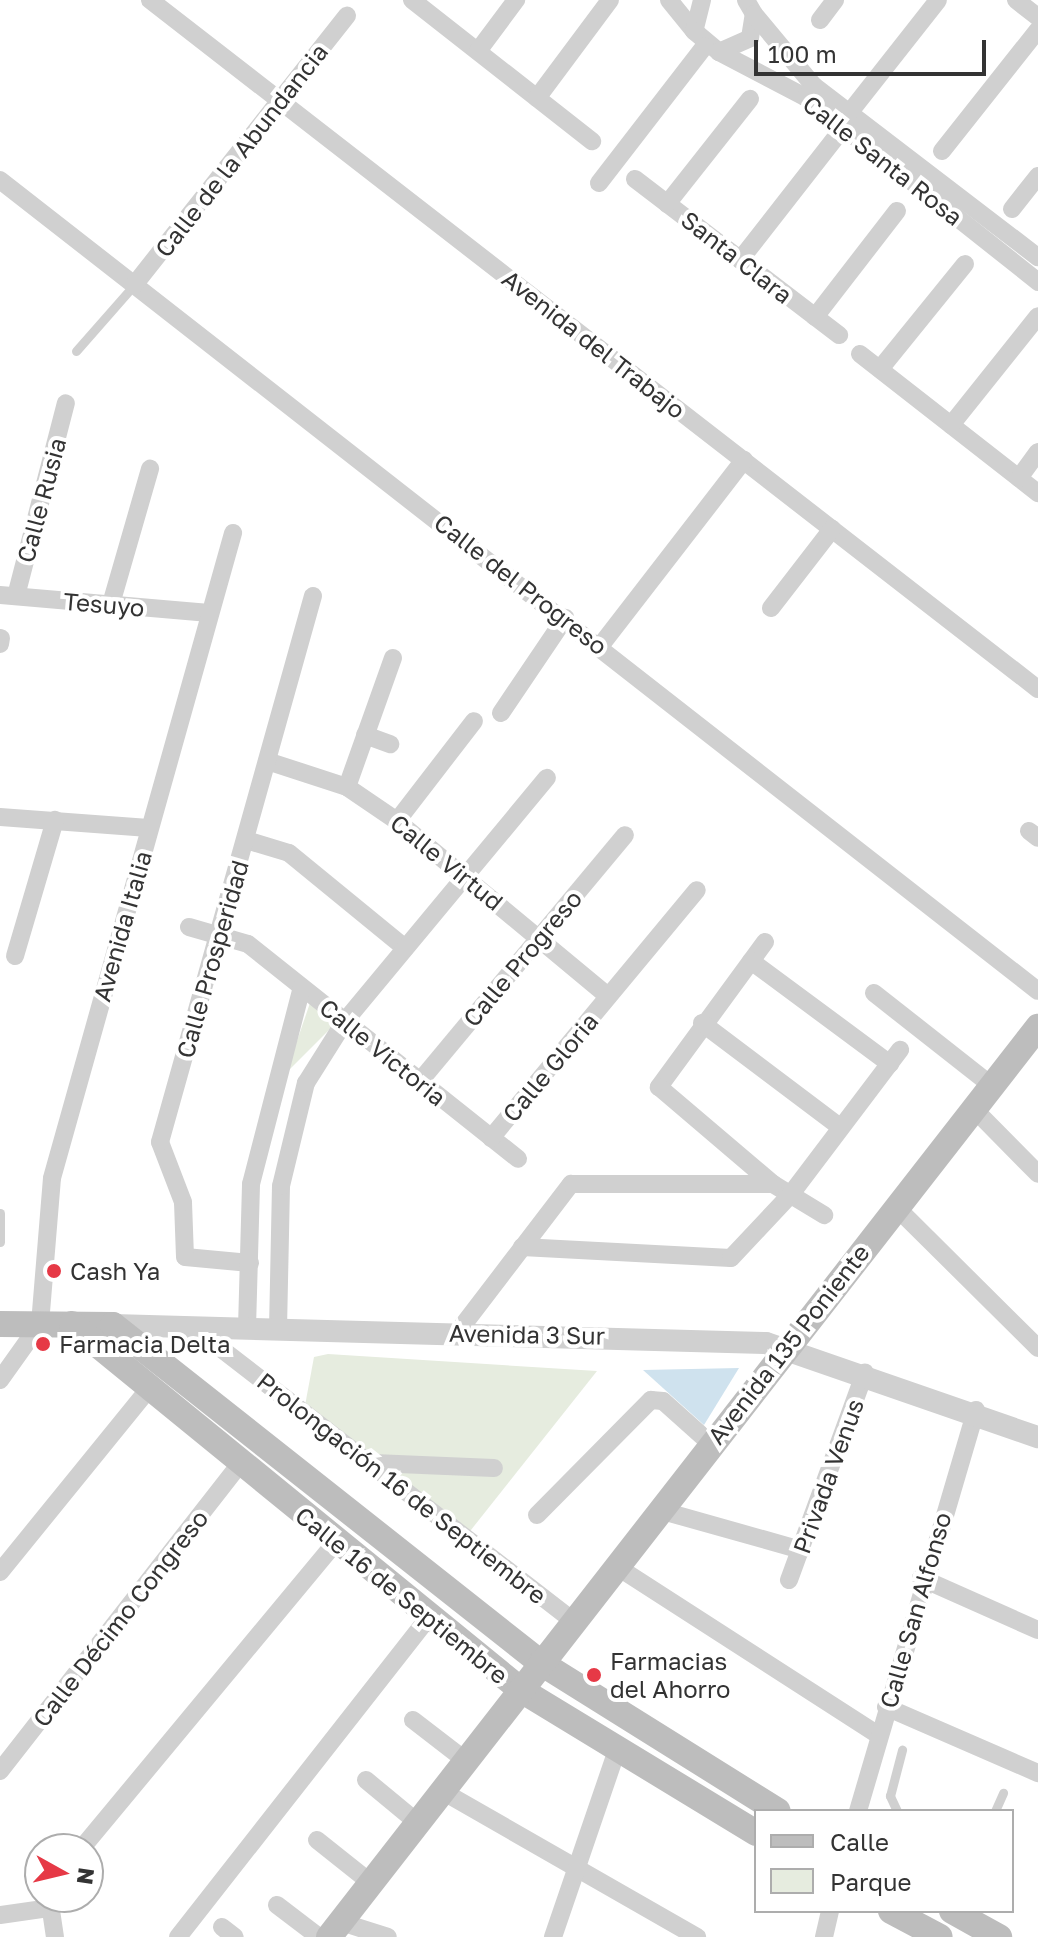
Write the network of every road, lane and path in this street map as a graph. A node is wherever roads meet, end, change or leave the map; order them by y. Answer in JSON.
{"nodes":[{"id":1,"x":150,"y":0,"type":"edge"},
{"id":2,"x":412,"y":0,"type":"edge"},
{"id":3,"x":516,"y":0,"type":"edge"},
{"id":4,"x":610,"y":0,"type":"edge"},
{"id":5,"x":669,"y":0,"type":"edge"},
{"id":6,"x":702,"y":0,"type":"edge"},
{"id":7,"x":835,"y":0,"type":"edge"},
{"id":8,"x":938,"y":0,"type":"edge"},
{"id":9,"x":1016,"y":0,"type":"edge"},
{"id":10,"x":750,"y":7,"type":"edge"},
{"id":11,"x":347,"y":16,"type":"dead end"},
{"id":12,"x":1038,"y":17,"type":"edge"},
{"id":13,"x":820,"y":20,"type":"dead end"},
{"id":14,"x":1038,"y":30,"type":"edge"},
{"id":15,"x":706,"y":43,"type":"junction"},
{"id":16,"x":478,"y":51,"type":"junction"},
{"id":17,"x":537,"y":98,"type":"junction"},
{"id":18,"x":750,"y":99,"type":"dead end"},
{"id":19,"x":281,"y":100,"type":"junction"},
{"id":20,"x":847,"y":119,"type":"junction"},
{"id":21,"x":592,"y":141,"type":"dead end"},
{"id":22,"x":942,"y":151,"type":"dead end"},
{"id":23,"x":1038,"y":176,"type":"edge"},
{"id":24,"x":635,"y":179,"type":"dead end"},
{"id":25,"x":0,"y":180,"type":"edge"},
{"id":26,"x":599,"y":183,"type":"dead end"},
{"id":27,"x":667,"y":204,"type":"junction"},
{"id":28,"x":1012,"y":209,"type":"dead end"},
{"id":29,"x":897,"y":211,"type":"dead end"},
{"id":30,"x":1035,"y":254,"type":"edge"},
{"id":31,"x":740,"y":260,"type":"junction"},
{"id":32,"x":965,"y":264,"type":"dead end"},
{"id":33,"x":1019,"y":267,"type":"junction"},
{"id":34,"x":1038,"y":282,"type":"edge"},
{"id":35,"x":135,"y":284,"type":"junction"},
{"id":36,"x":1038,"y":316,"type":"edge"},
{"id":37,"x":815,"y":317,"type":"junction"},
{"id":38,"x":839,"y":335,"type":"dead end"},
{"id":39,"x":76,"y":351,"type":"dead end"},
{"id":40,"x":860,"y":354,"type":"dead end"},
{"id":41,"x":880,"y":369,"type":"junction"},
{"id":42,"x":66,"y":403,"type":"dead end"},
{"id":43,"x":951,"y":425,"type":"junction"},
{"id":44,"x":1038,"y":452,"type":"edge"},
{"id":45,"x":744,"y":460,"type":"junction"},
{"id":46,"x":150,"y":469,"type":"dead end"},
{"id":47,"x":1019,"y":478,"type":"junction"},
{"id":48,"x":1038,"y":493,"type":"edge"},
{"id":49,"x":832,"y":529,"type":"junction"},
{"id":50,"x":233,"y":533,"type":"dead end"},
{"id":51,"x":8,"y":596,"type":"edge"},
{"id":52,"x":313,"y":596,"type":"dead end"},
{"id":53,"x":111,"y":604,"type":"junction"},
{"id":54,"x":771,"y":608,"type":"dead end"},
{"id":55,"x":209,"y":613,"type":"junction"},
{"id":56,"x":565,"y":618,"type":"junction"},
{"id":57,"x":601,"y":645,"type":"junction"},
{"id":58,"x":393,"y":658,"type":"dead end"},
{"id":59,"x":1038,"y":689,"type":"edge"},
{"id":60,"x":501,"y":713,"type":"dead end"},
{"id":61,"x":474,"y":721,"type":"dead end"},
{"id":62,"x":365,"y":735,"type":"junction"},
{"id":63,"x":390,"y":744,"type":"dead end"},
{"id":64,"x":267,"y":761,"type":"junction"},
{"id":65,"x":547,"y":778,"type":"dead end"},
{"id":66,"x":347,"y":787,"type":"junction"},
{"id":67,"x":0,"y":817,"type":"edge"},
{"id":68,"x":55,"y":820,"type":"junction"},
{"id":69,"x":397,"y":821,"type":"junction"},
{"id":70,"x":149,"y":828,"type":"junction"},
{"id":71,"x":625,"y":835,"type":"dead end"},
{"id":72,"x":246,"y":840,"type":"junction"},
{"id":73,"x":465,"y":876,"type":"junction"},
{"id":74,"x":697,"y":890,"type":"dead end"},
{"id":75,"x":189,"y":927,"type":"dead end"},
{"id":76,"x":221,"y":934,"type":"junction"},
{"id":77,"x":540,"y":937,"type":"junction"},
{"id":78,"x":765,"y":942,"type":"dead end"},
{"id":79,"x":405,"y":948,"type":"junction"},
{"id":80,"x":15,"y":956,"type":"dead end"},
{"id":81,"x":751,"y":961,"type":"junction"},
{"id":82,"x":302,"y":987,"type":"junction"},
{"id":83,"x":1038,"y":991,"type":"edge"},
{"id":84,"x":874,"y":993,"type":"dead end"},
{"id":85,"x":608,"y":996,"type":"junction"},
{"id":86,"x":345,"y":1021,"type":"junction"},
{"id":87,"x":702,"y":1023,"type":"junction"},
{"id":88,"x":1038,"y":1027,"type":"edge"},
{"id":89,"x":276,"y":1075,"type":"junction"},
{"id":90,"x":420,"y":1081,"type":"junction"},
{"id":91,"x":306,"y":1083,"type":"junction"},
{"id":92,"x":992,"y":1086,"type":"junction"},
{"id":93,"x":974,"y":1109,"type":"junction"},
{"id":94,"x":840,"y":1127,"type":"junction"},
{"id":95,"x":491,"y":1138,"type":"junction"},
{"id":96,"x":518,"y":1159,"type":"dead end"},
{"id":97,"x":1038,"y":1174,"type":"edge"},
{"id":98,"x":773,"y":1184,"type":"junction"},
{"id":99,"x":791,"y":1194,"type":"junction"},
{"id":100,"x":896,"y":1207,"type":"junction"},
{"id":101,"x":0,"y":1213,"type":"edge"},
{"id":102,"x":824,"y":1215,"type":"dead end"},
{"id":103,"x":0,"y":1242,"type":"edge"},
{"id":104,"x":522,"y":1247,"type":"junction"},
{"id":105,"x":250,"y":1263,"type":"junction"},
{"id":106,"x":0,"y":1324,"type":"edge"},
{"id":107,"x":40,"y":1324,"type":"junction"},
{"id":108,"x":72,"y":1324,"type":"junction"},
{"id":109,"x":113,"y":1325,"type":"junction"},
{"id":110,"x":193,"y":1327,"type":"junction"},
{"id":111,"x":247,"y":1328,"type":"junction"},
{"id":112,"x":278,"y":1329,"type":"junction"},
{"id":113,"x":457,"y":1333,"type":"junction"},
{"id":114,"x":787,"y":1346,"type":"junction"},
{"id":115,"x":1038,"y":1348,"type":"edge"},
{"id":116,"x":865,"y":1372,"type":"junction"},
{"id":117,"x":0,"y":1380,"type":"edge"},
{"id":118,"x":147,"y":1391,"type":"junction"},
{"id":119,"x":976,"y":1410,"type":"junction"},
{"id":120,"x":1037,"y":1435,"type":"edge"},
{"id":121,"x":710,"y":1443,"type":"junction"},
{"id":122,"x":374,"y":1463,"type":"junction"},
{"id":123,"x":239,"y":1465,"type":"junction"},
{"id":124,"x":494,"y":1468,"type":"dead end"},
{"id":125,"x":659,"y":1510,"type":"junction"},
{"id":126,"x":537,"y":1515,"type":"dead end"},
{"id":127,"x":336,"y":1542,"type":"junction"},
{"id":128,"x":801,"y":1550,"type":"junction"},
{"id":129,"x":616,"y":1566,"type":"junction"},
{"id":130,"x":0,"y":1572,"type":"edge"},
{"id":131,"x":921,"y":1578,"type":"junction"},
{"id":132,"x":789,"y":1580,"type":"dead end"},
{"id":133,"x":429,"y":1617,"type":"junction"},
{"id":134,"x":573,"y":1621,"type":"junction"},
{"id":135,"x":1038,"y":1630,"type":"edge"},
{"id":136,"x":541,"y":1663,"type":"junction"},
{"id":137,"x":521,"y":1690,"type":"junction"},
{"id":138,"x":886,"y":1707,"type":"junction"},
{"id":139,"x":413,"y":1720,"type":"dead end"},
{"id":140,"x":878,"y":1735,"type":"junction"},
{"id":141,"x":617,"y":1750,"type":"junction"},
{"id":142,"x":902,"y":1750,"type":"dead end"},
{"id":143,"x":466,"y":1761,"type":"junction"},
{"id":144,"x":0,"y":1771,"type":"edge"},
{"id":145,"x":1038,"y":1773,"type":"edge"},
{"id":146,"x":366,"y":1780,"type":"dead end"},
{"id":147,"x":442,"y":1791,"type":"junction"},
{"id":148,"x":1003,"y":1793,"type":"dead end"},
{"id":149,"x":775,"y":1809,"type":"edge"},
{"id":150,"x":859,"y":1809,"type":"edge"},
{"id":151,"x":896,"y":1809,"type":"edge"},
{"id":152,"x":996,"y":1809,"type":"edge"},
{"id":153,"x":418,"y":1823,"type":"junction"},
{"id":154,"x":754,"y":1832,"type":"edge"},
{"id":155,"x":94,"y":1833,"type":"edge"},
{"id":156,"x":317,"y":1840,"type":"dead end"},
{"id":157,"x":573,"y":1871,"type":"junction"},
{"id":158,"x":371,"y":1883,"type":"junction"},
{"id":159,"x":277,"y":1905,"type":"dead end"},
{"id":160,"x":24,"y":1909,"type":"edge"},
{"id":161,"x":51,"y":1913,"type":"edge"},
{"id":162,"x":830,"y":1913,"type":"edge"},
{"id":163,"x":895,"y":1913,"type":"edge"},
{"id":164,"x":956,"y":1913,"type":"edge"},
{"id":165,"x":0,"y":1915,"type":"edge"},
{"id":166,"x":335,"y":1929,"type":"edge"},
{"id":167,"x":55,"y":1937,"type":"edge"},
{"id":168,"x":178,"y":1937,"type":"edge"},
{"id":169,"x":319,"y":1937,"type":"edge"},
{"id":170,"x":388,"y":1937,"type":"edge"},
{"id":171,"x":553,"y":1937,"type":"edge"},
{"id":172,"x":697,"y":1937,"type":"edge"},
{"id":173,"x":824,"y":1937,"type":"edge"},
{"id":174,"x":940,"y":1937,"type":"edge"},
{"id":175,"x":999,"y":1937,"type":"edge"}],
"edges":[{"from":1,"to":19,"type":"street","name":"Avenida del Trabajo"},
{"from":2,"to":16,"type":"street"},
{"from":3,"to":16,"type":"street"},
{"from":4,"to":17,"type":"street"},
{"from":5,"to":15,"type":"street","name":"Calle Santa Rosa"},
{"from":6,"to":15,"type":"street"},
{"from":7,"to":13,"type":"street"},
{"from":8,"to":20,"type":"street"},
{"from":9,"to":12,"type":"street"},
{"from":10,"to":15,"type":"street"},
{"from":10,"to":20,"type":"street","name":"Calle Santa Rosa"},
{"from":11,"to":19,"type":"street","name":"Calle de la Abundancia"},
{"from":14,"to":22,"type":"street"},
{"from":15,"to":20,"type":"street","name":"Calle Santa Rosa"},
{"from":15,"to":26,"type":"street"},
{"from":16,"to":17,"type":"street"},
{"from":17,"to":21,"type":"street"},
{"from":18,"to":27,"type":"street"},
{"from":19,"to":35,"type":"street","name":"Calle de la Abundancia"},
{"from":19,"to":45,"type":"street","name":"Avenida del Trabajo"},
{"from":20,"to":30,"type":"street","name":"Calle Santa Rosa"},
{"from":20,"to":31,"type":"street"},
{"from":20,"to":33,"type":"street","name":"Calle Santa Rosa"},
{"from":23,"to":28,"type":"street"},
{"from":24,"to":27,"type":"street","name":"Santa Clara"},
{"from":25,"to":35,"type":"street","name":"Calle del Progreso"},
{"from":27,"to":31,"type":"street","name":"Santa Clara"},
{"from":29,"to":37,"type":"street"},
{"from":30,"to":33,"type":"street"},
{"from":31,"to":37,"type":"street","name":"Santa Clara"},
{"from":32,"to":41,"type":"street"},
{"from":33,"to":34,"type":"street","name":"Calle Santa Rosa"},
{"from":35,"to":39,"type":"lane"},
{"from":35,"to":56,"type":"street","name":"Calle del Progreso"},
{"from":36,"to":43,"type":"street"},
{"from":37,"to":38,"type":"street","name":"Santa Clara"},
{"from":40,"to":41,"type":"street"},
{"from":41,"to":43,"type":"street"},
{"from":42,"to":51,"type":"street","name":"Calle Rusia"},
{"from":43,"to":47,"type":"street"},
{"from":44,"to":47,"type":"street"},
{"from":45,"to":49,"type":"street","name":"Avenida del Trabajo"},
{"from":45,"to":57,"type":"street"},
{"from":46,"to":53,"type":"street"},
{"from":47,"to":48,"type":"street"},
{"from":49,"to":54,"type":"street"},
{"from":49,"to":59,"type":"street","name":"Avenida del Trabajo"},
{"from":50,"to":55,"type":"street","name":"Avenida Italia"},
{"from":51,"to":53,"type":"street","name":"Tesuyo"},
{"from":52,"to":64,"type":"street","name":"Calle Prosperidad"},
{"from":53,"to":55,"type":"street","name":"Tesuyo"},
{"from":55,"to":70,"type":"street","name":"Avenida Italia"},
{"from":56,"to":57,"type":"street","name":"Calle del Progreso"},
{"from":56,"to":60,"type":"street"},
{"from":57,"to":83,"type":"street","name":"Calle del Progreso"},
{"from":58,"to":62,"type":"street"},
{"from":61,"to":69,"type":"street"},
{"from":62,"to":63,"type":"street"},
{"from":62,"to":66,"type":"street"},
{"from":64,"to":66,"type":"street","name":"Calle Virtud"},
{"from":64,"to":72,"type":"street","name":"Calle Prosperidad"},
{"from":65,"to":73,"type":"street"},
{"from":66,"to":69,"type":"street","name":"Calle Virtud"},
{"from":67,"to":68,"type":"street"},
{"from":68,"to":70,"type":"street"},
{"from":68,"to":80,"type":"street"},
{"from":69,"to":73,"type":"street","name":"Calle Virtud"},
{"from":70,"to":107,"type":"street","name":"Avenida Italia"},
{"from":71,"to":77,"type":"street","name":"Calle Progreso"},
{"from":72,"to":76,"type":"street","name":"Calle Prosperidad"},
{"from":72,"to":79,"type":"street"},
{"from":73,"to":77,"type":"street","name":"Calle Virtud"},
{"from":73,"to":79,"type":"street"},
{"from":74,"to":85,"type":"street","name":"Calle Gloria"},
{"from":75,"to":76,"type":"street"},
{"from":76,"to":82,"type":"street","name":"Calle Victoria"},
{"from":76,"to":105,"type":"street","name":"Calle Prosperidad"},
{"from":77,"to":85,"type":"street","name":"Calle Virtud"},
{"from":77,"to":90,"type":"street","name":"Calle Progreso"},
{"from":78,"to":81,"type":"street"},
{"from":79,"to":86,"type":"street"},
{"from":81,"to":87,"type":"street"},
{"from":81,"to":94,"type":"street"},
{"from":82,"to":86,"type":"street","name":"Calle Victoria"},
{"from":82,"to":89,"type":"street"},
{"from":84,"to":92,"type":"street"},
{"from":85,"to":95,"type":"street","name":"Calle Gloria"},
{"from":86,"to":90,"type":"street","name":"Calle Victoria"},
{"from":86,"to":91,"type":"street"},
{"from":87,"to":94,"type":"street"},
{"from":87,"to":98,"type":"street"},
{"from":88,"to":92,"type":"main road","name":"Avenida 135 Poniente"},
{"from":89,"to":91,"type":"street"},
{"from":89,"to":105,"type":"street"},
{"from":90,"to":95,"type":"street","name":"Calle Victoria"},
{"from":91,"to":112,"type":"street"},
{"from":92,"to":93,"type":"main road","name":"Avenida 135 Poniente"},
{"from":93,"to":97,"type":"street"},
{"from":93,"to":100,"type":"main road","name":"Avenida 135 Poniente"},
{"from":94,"to":99,"type":"street"},
{"from":95,"to":96,"type":"street","name":"Calle Victoria"},
{"from":98,"to":99,"type":"street"},
{"from":98,"to":104,"type":"street"},
{"from":99,"to":102,"type":"street"},
{"from":99,"to":104,"type":"street"},
{"from":100,"to":114,"type":"main road","name":"Avenida 135 Poniente"},
{"from":100,"to":115,"type":"street"},
{"from":101,"to":103,"type":"lane"},
{"from":104,"to":113,"type":"street"},
{"from":105,"to":111,"type":"street"},
{"from":106,"to":107,"type":"main road","name":"Avenida 3 Sur"},
{"from":107,"to":108,"type":"main road","name":"Avenida 3 Sur"},
{"from":107,"to":117,"type":"street"},
{"from":108,"to":109,"type":"main road","name":"Avenida 3 Sur"},
{"from":108,"to":118,"type":"main road","name":"Calle 16 de Septiembre"},
{"from":109,"to":110,"type":"street","name":"Avenida 3 Sur"},
{"from":109,"to":136,"type":"main road","name":"Calle 16 de Septiembre"},
{"from":110,"to":111,"type":"street","name":"Avenida 3 Sur"},
{"from":110,"to":122,"type":"street","name":"Prolongación 16 de Septiembre"},
{"from":111,"to":112,"type":"street","name":"Avenida 3 Sur"},
{"from":112,"to":113,"type":"street","name":"Avenida 3 Sur"},
{"from":113,"to":114,"type":"street","name":"Avenida 3 Sur"},
{"from":114,"to":116,"type":"street","name":"Avenida 3 Sur"},
{"from":114,"to":121,"type":"main road","name":"Avenida 135 Poniente"},
{"from":116,"to":119,"type":"street","name":"Avenida 3 Sur"},
{"from":116,"to":128,"type":"street","name":"Privada Venus"},
{"from":118,"to":123,"type":"main road","name":"Calle 16 de Septiembre"},
{"from":118,"to":130,"type":"street"},
{"from":119,"to":120,"type":"street","name":"Avenida 3 Sur"},
{"from":119,"to":131,"type":"street","name":"Calle San Alfonso"},
{"from":121,"to":125,"type":"main road","name":"Avenida 135 Poniente"},
{"from":121,"to":126,"type":"street"},
{"from":122,"to":124,"type":"street"},
{"from":122,"to":134,"type":"street","name":"Prolongación 16 de Septiembre"},
{"from":123,"to":127,"type":"main road","name":"Calle 16 de Septiembre"},
{"from":123,"to":144,"type":"street","name":"Calle Décimo Congreso"},
{"from":125,"to":128,"type":"street"},
{"from":125,"to":129,"type":"main road","name":"Avenida 135 Poniente"},
{"from":127,"to":133,"type":"main road","name":"Calle 16 de Septiembre"},
{"from":127,"to":155,"type":"street"},
{"from":128,"to":132,"type":"street","name":"Privada Venus"},
{"from":129,"to":134,"type":"main road","name":"Avenida 135 Poniente"},
{"from":129,"to":140,"type":"street"},
{"from":131,"to":135,"type":"street"},
{"from":131,"to":138,"type":"street","name":"Calle San Alfonso"},
{"from":133,"to":137,"type":"main road","name":"Calle 16 de Septiembre"},
{"from":133,"to":168,"type":"street"},
{"from":134,"to":136,"type":"main road","name":"Avenida 135 Poniente"},
{"from":136,"to":137,"type":"main road","name":"Avenida 135 Poniente"},
{"from":136,"to":149,"type":"main road","name":"Calle 16 de Septiembre"},
{"from":137,"to":141,"type":"main road","name":"Calle 16 de Septiembre"},
{"from":137,"to":143,"type":"main road","name":"Avenida 135 Poniente"},
{"from":138,"to":140,"type":"street","name":"Calle San Alfonso"},
{"from":138,"to":145,"type":"street"},
{"from":139,"to":143,"type":"street"},
{"from":140,"to":150,"type":"street","name":"Calle San Alfonso"},
{"from":141,"to":154,"type":"main road","name":"Calle 16 de Septiembre"},
{"from":141,"to":157,"type":"street"},
{"from":142,"to":151,"type":"lane"},
{"from":143,"to":147,"type":"main road","name":"Avenida 135 Poniente"},
{"from":146,"to":153,"type":"street"},
{"from":147,"to":153,"type":"main road","name":"Avenida 135 Poniente"},
{"from":147,"to":157,"type":"street"},
{"from":148,"to":152,"type":"lane"},
{"from":153,"to":158,"type":"main road","name":"Avenida 135 Poniente"},
{"from":156,"to":158,"type":"street"},
{"from":157,"to":171,"type":"street"},
{"from":157,"to":172,"type":"street"},
{"from":158,"to":166,"type":"main road","name":"Avenida 135 Poniente"},
{"from":159,"to":169,"type":"street"},
{"from":160,"to":165,"type":"street"},
{"from":161,"to":167,"type":"street"},
{"from":162,"to":173,"type":"street"},
{"from":163,"to":174,"type":"main road"},
{"from":164,"to":175,"type":"main road"},
{"from":166,"to":170,"type":"street"}]}
